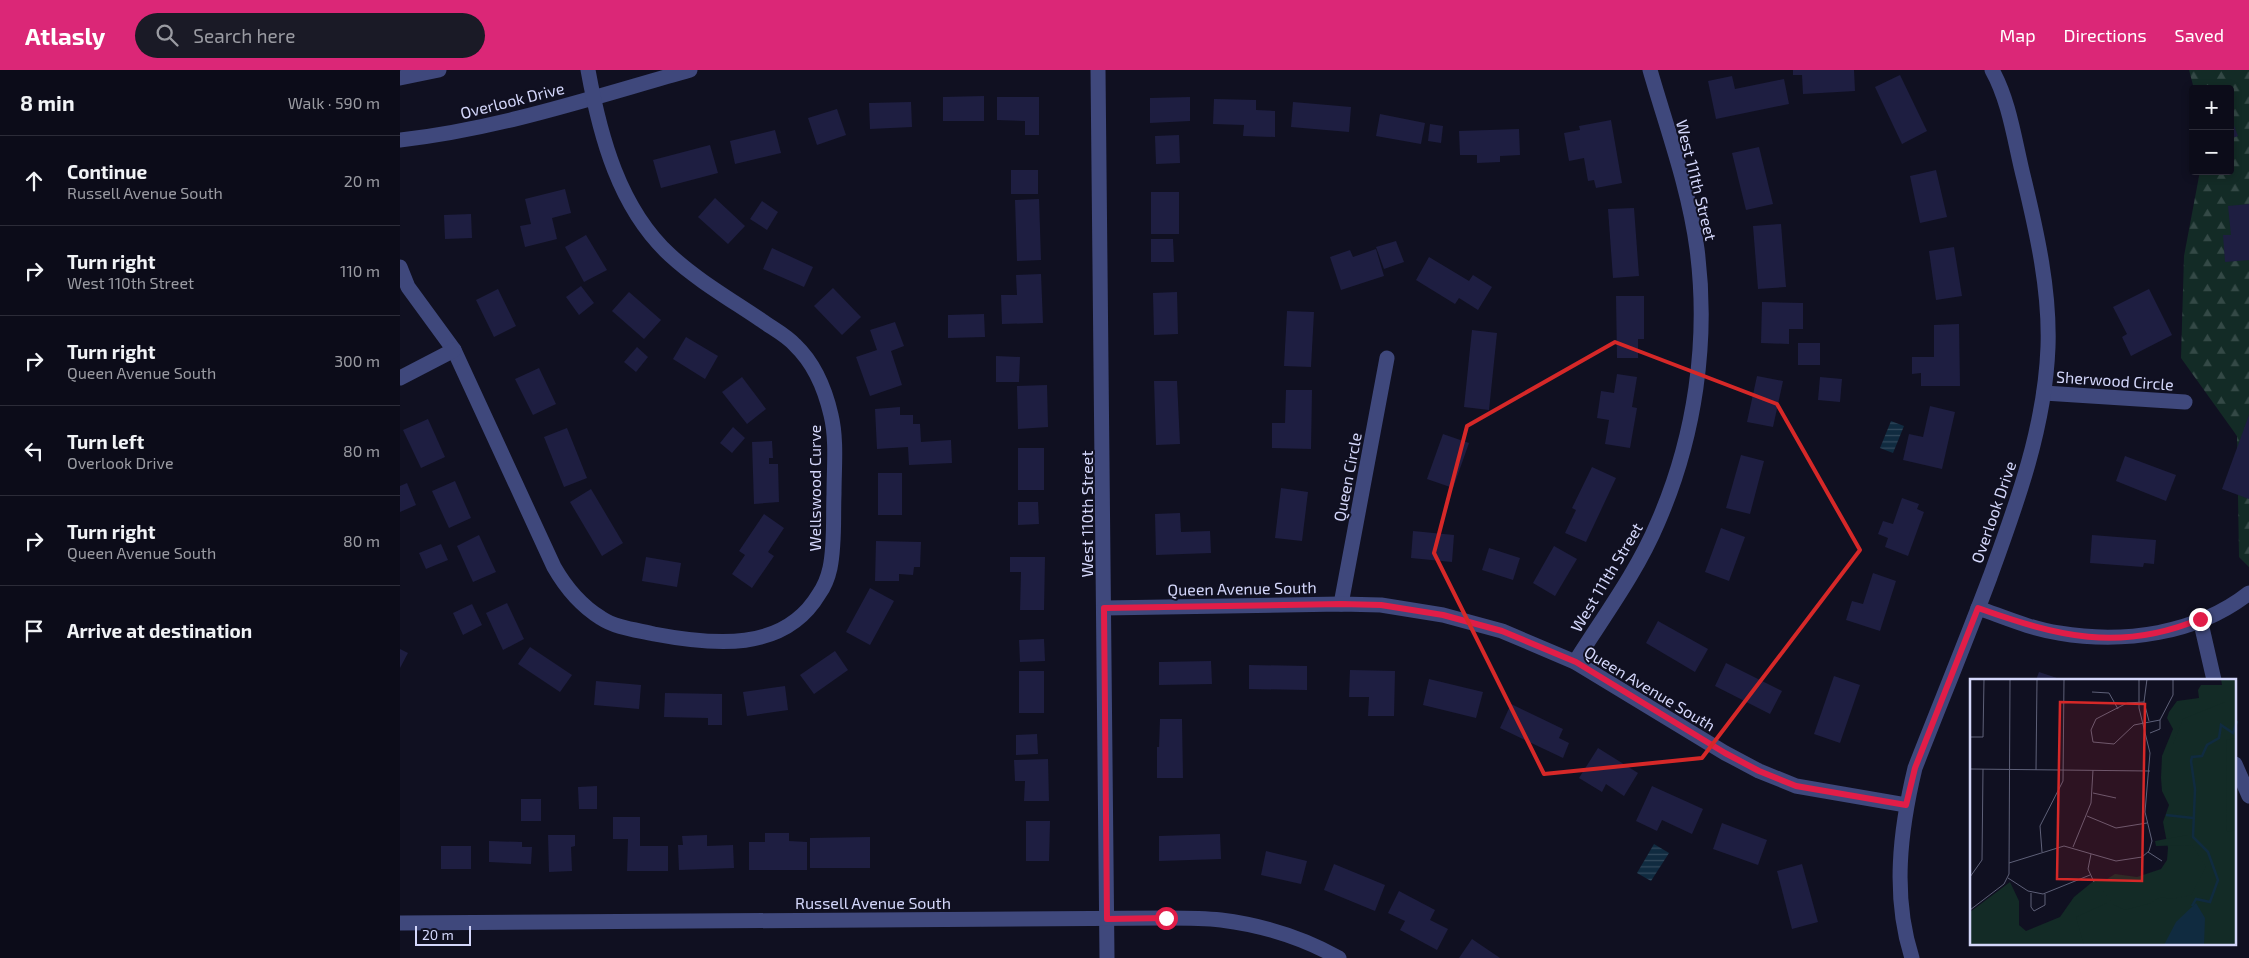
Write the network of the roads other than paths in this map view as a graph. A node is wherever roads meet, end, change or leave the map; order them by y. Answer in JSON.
{"nodes":[{"id":1,"x":439,"y":70,"type":"edge"},
{"id":2,"x":588,"y":70,"type":"edge"},
{"id":3,"x":690,"y":70,"type":"edge"},
{"id":4,"x":1098,"y":70,"type":"edge"},
{"id":5,"x":1650,"y":70,"type":"edge"},
{"id":6,"x":1992,"y":70,"type":"edge"},
{"id":7,"x":400,"y":78,"type":"edge"},
{"id":8,"x":593,"y":97,"type":"junction"},
{"id":9,"x":400,"y":140,"type":"edge"},
{"id":10,"x":400,"y":267,"type":"edge"},
{"id":11,"x":454,"y":350,"type":"junction"},
{"id":12,"x":1387,"y":358,"type":"dead end"},
{"id":13,"x":400,"y":378,"type":"edge"},
{"id":14,"x":2044,"y":393,"type":"junction"},
{"id":15,"x":2184,"y":402,"type":"dead end"},
{"id":16,"x":2249,"y":592,"type":"edge"},
{"id":17,"x":1341,"y":604,"type":"junction"},
{"id":18,"x":1104,"y":608,"type":"junction"},
{"id":19,"x":1978,"y":608,"type":"junction"},
{"id":20,"x":2200,"y":619,"type":"junction"},
{"id":21,"x":1576,"y":662,"type":"junction"},
{"id":22,"x":2214,"y":679,"type":"edge"},
{"id":23,"x":2236,"y":766,"type":"edge"},
{"id":24,"x":2249,"y":796,"type":"edge"},
{"id":25,"x":1906,"y":805,"type":"junction"},
{"id":26,"x":1107,"y":919,"type":"junction"},
{"id":27,"x":400,"y":923,"type":"edge"},
{"id":28,"x":1107,"y":958,"type":"edge"},
{"id":29,"x":1339,"y":958,"type":"edge"},
{"id":30,"x":1912,"y":958,"type":"edge"}],
"edges":[{"from":1,"to":7,"type":"street"},
{"from":2,"to":8,"type":"street","name":"Wellswood Curve"},
{"from":3,"to":8,"type":"street","name":"Overlook Drive"},
{"from":4,"to":18,"type":"street","name":"West 110th Street"},
{"from":5,"to":21,"type":"street","name":"West 111th Street"},
{"from":6,"to":14,"type":"street","name":"Overlook Drive"},
{"from":8,"to":9,"type":"street","name":"Overlook Drive"},
{"from":8,"to":11,"type":"street","name":"Wellswood Curve"},
{"from":10,"to":11,"type":"street","name":"Wellswood Curve"},
{"from":11,"to":13,"type":"street"},
{"from":12,"to":17,"type":"street","name":"Queen Circle"},
{"from":14,"to":15,"type":"street","name":"Sherwood Circle"},
{"from":14,"to":19,"type":"street","name":"Overlook Drive"},
{"from":16,"to":20,"type":"street"},
{"from":17,"to":18,"type":"street","name":"Queen Avenue South"},
{"from":17,"to":21,"type":"street","name":"Queen Avenue South"},
{"from":18,"to":26,"type":"street","name":"West 110th Street"},
{"from":19,"to":20,"type":"street"},
{"from":19,"to":25,"type":"street","name":"Overlook Drive"},
{"from":20,"to":22,"type":"street"},
{"from":21,"to":25,"type":"street","name":"Queen Avenue South"},
{"from":23,"to":24,"type":"street"},
{"from":25,"to":30,"type":"street","name":"Overlook Drive"},
{"from":26,"to":27,"type":"street","name":"Russell Avenue South"},
{"from":26,"to":28,"type":"street","name":"West 110th Street"},
{"from":26,"to":29,"type":"street","name":"Russell Avenue South"}]}
